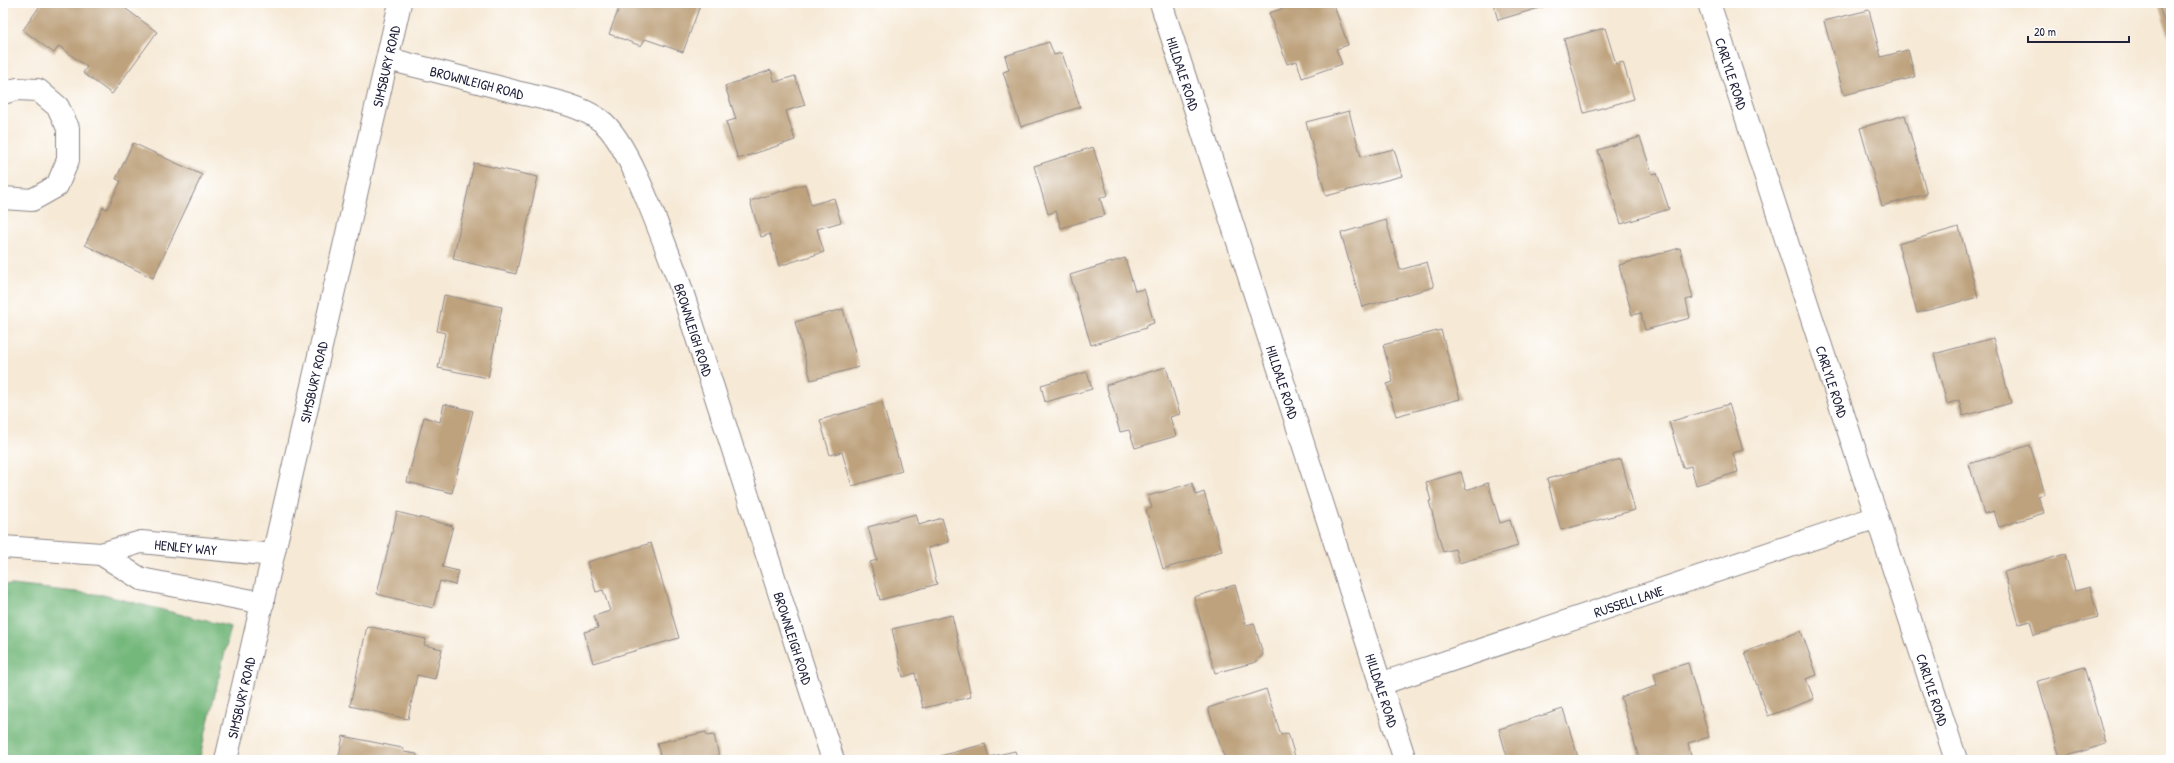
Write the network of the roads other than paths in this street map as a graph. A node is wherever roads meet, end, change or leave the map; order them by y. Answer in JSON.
{"nodes":[{"id":1,"x":400,"y":3,"type":"edge"},
{"id":2,"x":1161,"y":3,"type":"edge"},
{"id":3,"x":1709,"y":3,"type":"edge"},
{"id":4,"x":388,"y":59,"type":"junction"},
{"id":5,"x":3,"y":92,"type":"edge"},
{"id":6,"x":3,"y":198,"type":"edge"},
{"id":7,"x":1878,"y":517,"type":"junction"},
{"id":8,"x":3,"y":547,"type":"edge"},
{"id":9,"x":101,"y":554,"type":"junction"},
{"id":10,"x":273,"y":555,"type":"junction"},
{"id":11,"x":263,"y":603,"type":"junction"},
{"id":12,"x":1380,"y":684,"type":"junction"},
{"id":13,"x":226,"y":760,"type":"edge"},
{"id":14,"x":833,"y":760,"type":"edge"},
{"id":15,"x":1405,"y":760,"type":"edge"},
{"id":16,"x":1956,"y":760,"type":"edge"}],
"edges":[{"from":1,"to":4,"type":"street","name":"SIMSBURY ROAD"},
{"from":2,"to":12,"type":"street","name":"HILLDALE ROAD"},
{"from":3,"to":7,"type":"street","name":"CARLYLE ROAD"},
{"from":4,"to":10,"type":"street","name":"SIMSBURY ROAD"},
{"from":4,"to":14,"type":"street","name":"BROWNLEIGH ROAD"},
{"from":5,"to":6,"type":"street"},
{"from":7,"to":12,"type":"street","name":"RUSSELL LANE"},
{"from":7,"to":16,"type":"street","name":"CARLYLE ROAD"},
{"from":8,"to":9,"type":"street","name":"HENLEY WAY"},
{"from":9,"to":10,"type":"street","name":"HENLEY WAY"},
{"from":9,"to":11,"type":"street","name":"HENLEY WAY"},
{"from":10,"to":11,"type":"street","name":"SIMSBURY ROAD"},
{"from":11,"to":13,"type":"street","name":"SIMSBURY ROAD"},
{"from":12,"to":15,"type":"street","name":"HILLDALE ROAD"}]}
